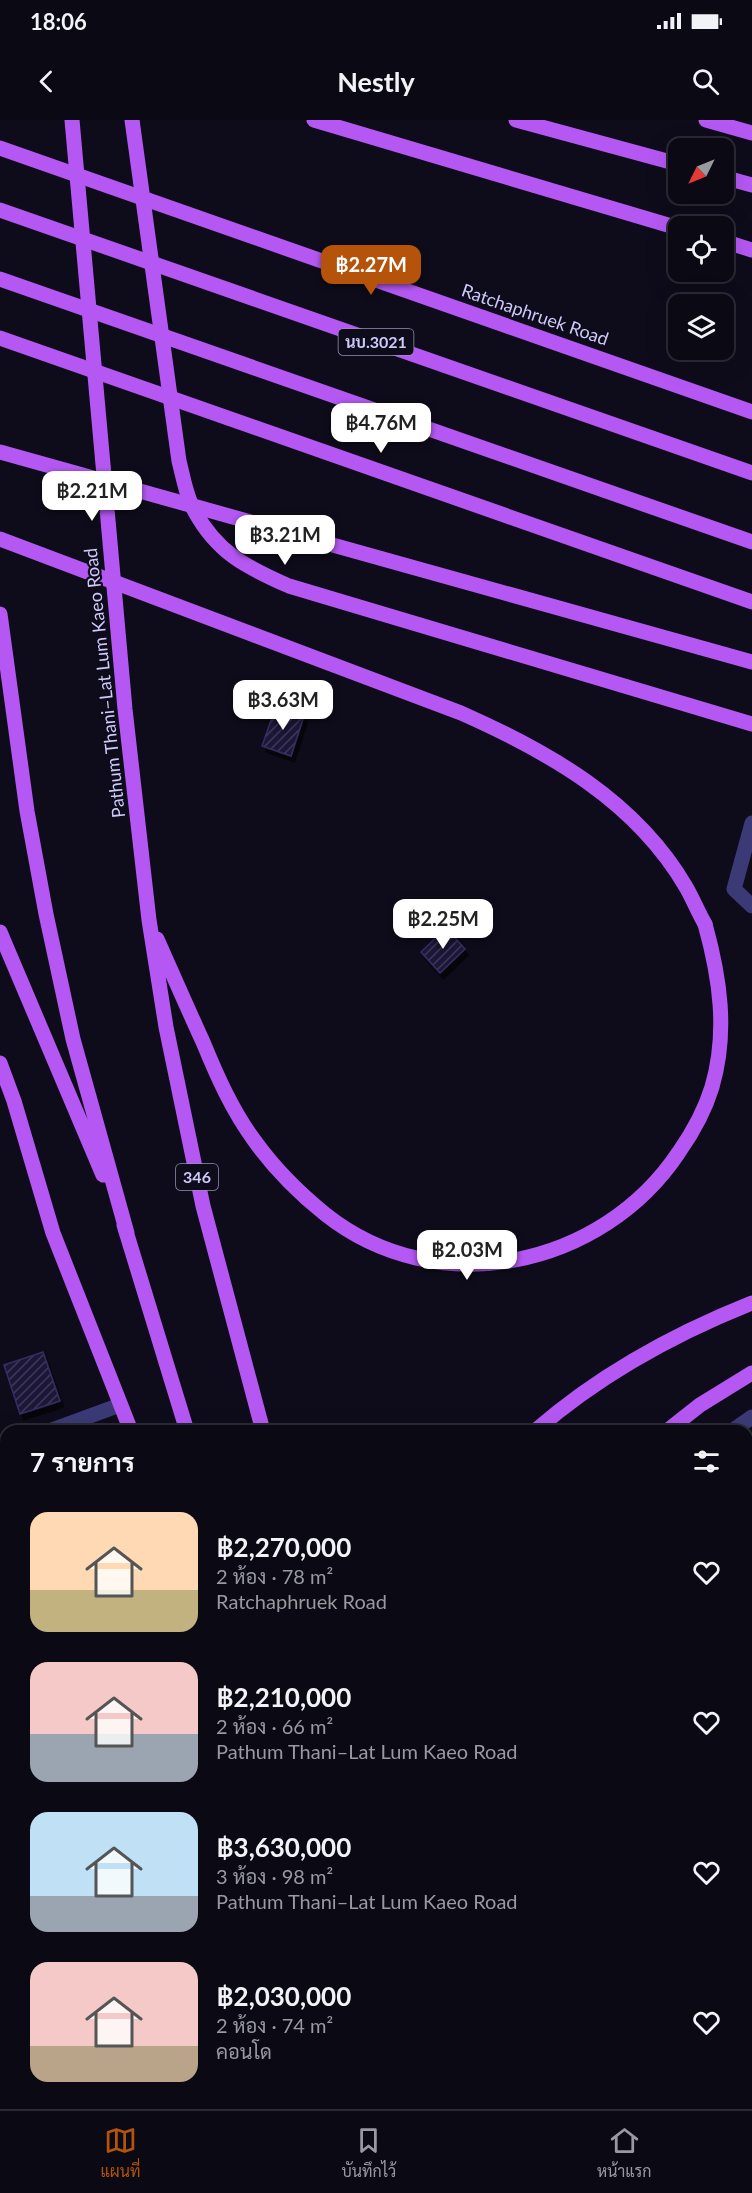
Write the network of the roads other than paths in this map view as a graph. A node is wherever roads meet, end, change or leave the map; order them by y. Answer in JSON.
{"nodes":[{"id":1,"x":72,"y":120,"type":"edge"},
{"id":2,"x":132,"y":120,"type":"edge"},
{"id":3,"x":314,"y":120,"type":"edge"},
{"id":4,"x":516,"y":120,"type":"edge"},
{"id":5,"x":706,"y":120,"type":"edge"},
{"id":6,"x":752,"y":133,"type":"edge"},
{"id":7,"x":0,"y":148,"type":"edge"},
{"id":8,"x":668,"y":162,"type":"edge"},
{"id":9,"x":734,"y":180,"type":"edge"},
{"id":10,"x":752,"y":185,"type":"edge"},
{"id":11,"x":0,"y":210,"type":"edge"},
{"id":12,"x":668,"y":225,"type":"edge"},
{"id":13,"x":734,"y":244,"type":"edge"},
{"id":14,"x":752,"y":250,"type":"edge"},
{"id":15,"x":0,"y":279,"type":"edge"},
{"id":16,"x":0,"y":338,"type":"edge"},
{"id":17,"x":752,"y":412,"type":"edge"},
{"id":18,"x":0,"y":452,"type":"edge"},
{"id":19,"x":752,"y":474,"type":"edge"},
{"id":20,"x":0,"y":539,"type":"edge"},
{"id":21,"x":752,"y":542,"type":"edge"},
{"id":22,"x":752,"y":602,"type":"edge"},
{"id":23,"x":0,"y":614,"type":"edge"},
{"id":24,"x":752,"y":662,"type":"edge"},
{"id":25,"x":752,"y":724,"type":"edge"},
{"id":26,"x":752,"y":823,"type":"edge"},
{"id":27,"x":752,"y":906,"type":"edge"},
{"id":28,"x":149,"y":920,"type":"junction"},
{"id":29,"x":0,"y":932,"type":"edge"},
{"id":30,"x":0,"y":1063,"type":"edge"},
{"id":31,"x":127,"y":1233,"type":"junction"},
{"id":32,"x":752,"y":1304,"type":"edge"},
{"id":33,"x":752,"y":1372,"type":"edge"},
{"id":34,"x":120,"y":1405,"type":"junction"},
{"id":35,"x":65,"y":1425,"type":"edge"},
{"id":36,"x":128,"y":1425,"type":"edge"},
{"id":37,"x":185,"y":1425,"type":"edge"},
{"id":38,"x":260,"y":1425,"type":"edge"},
{"id":39,"x":542,"y":1425,"type":"edge"},
{"id":40,"x":675,"y":1425,"type":"edge"}],
"edges":[{"from":1,"to":28,"type":"main road","name":"Pathum Thani–Lat Lum Kaeo Road"},
{"from":2,"to":25,"type":"main road"},
{"from":3,"to":12,"type":"main road"},
{"from":4,"to":8,"type":"main road"},
{"from":5,"to":6,"type":"main road"},
{"from":7,"to":17,"type":"main road","name":"Ratchaphruek Road","bridge":true},
{"from":9,"to":10,"type":"main road"},
{"from":11,"to":19,"type":"main road","number":"นบ.3021","bridge":true},
{"from":13,"to":14,"type":"main road"},
{"from":15,"to":21,"type":"main road","bridge":true},
{"from":16,"to":22,"type":"main road","bridge":true},
{"from":18,"to":24,"type":"main road","bridge":true},
{"from":20,"to":28,"type":"main road","bridge":true},
{"from":23,"to":31,"type":"main road"},
{"from":26,"to":27,"type":"street"},
{"from":28,"to":38,"type":"main road","number":"346"},
{"from":29,"to":31,"type":"main road"},
{"from":30,"to":34,"type":"main road"},
{"from":31,"to":37,"type":"main road"},
{"from":32,"to":39,"type":"main road"},
{"from":33,"to":40,"type":"main road"},
{"from":34,"to":35,"type":"street"},
{"from":34,"to":36,"type":"main road"}]}
